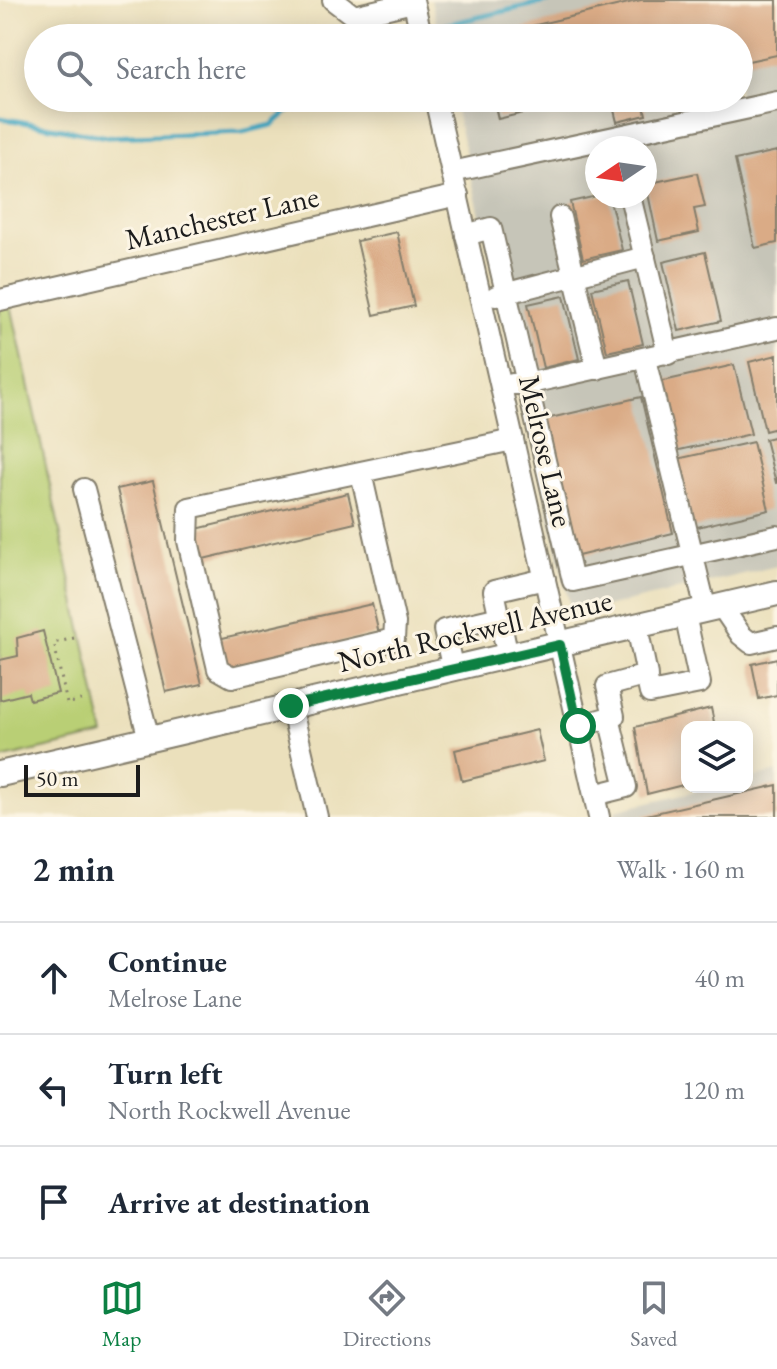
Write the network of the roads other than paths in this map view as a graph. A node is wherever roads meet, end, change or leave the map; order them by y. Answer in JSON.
{"nodes":[{"id":1,"x":333,"y":0,"type":"edge"},
{"id":2,"x":413,"y":1,"type":"edge"},
{"id":3,"x":419,"y":24,"type":"edge"},
{"id":4,"x":777,"y":102,"type":"edge"},
{"id":5,"x":753,"y":107,"type":"edge"},
{"id":6,"x":438,"y":112,"type":"edge"},
{"id":7,"x":731,"y":112,"type":"edge"},
{"id":8,"x":452,"y":172,"type":"junction"},
{"id":9,"x":458,"y":195,"type":"junction"},
{"id":10,"x":633,"y":208,"type":"edge"},
{"id":11,"x":560,"y":217,"type":"dead end"},
{"id":12,"x":466,"y":235,"type":"junction"},
{"id":13,"x":645,"y":257,"type":"junction"},
{"id":14,"x":574,"y":276,"type":"junction"},
{"id":15,"x":507,"y":293,"type":"junction"},
{"id":16,"x":0,"y":300,"type":"edge"},
{"id":17,"x":481,"y":300,"type":"junction"},
{"id":18,"x":777,"y":328,"type":"edge"},
{"id":19,"x":668,"y":354,"type":"junction"},
{"id":20,"x":645,"y":359,"type":"junction"},
{"id":21,"x":597,"y":369,"type":"junction"},
{"id":22,"x":500,"y":384,"type":"junction"},
{"id":23,"x":526,"y":384,"type":"junction"},
{"id":24,"x":513,"y":440,"type":"junction"},
{"id":25,"x":361,"y":473,"type":"junction"},
{"id":26,"x":84,"y":489,"type":"dead end"},
{"id":27,"x":560,"y":523,"type":"junction"},
{"id":28,"x":533,"y":528,"type":"junction"},
{"id":29,"x":777,"y":536,"type":"edge"},
{"id":30,"x":691,"y":556,"type":"junction"},
{"id":31,"x":573,"y":581,"type":"junction"},
{"id":32,"x":547,"y":586,"type":"junction"},
{"id":33,"x":777,"y":593,"type":"edge"},
{"id":34,"x":705,"y":611,"type":"junction"},
{"id":35,"x":500,"y":617,"type":"junction"},
{"id":36,"x":637,"y":627,"type":"junction"},
{"id":37,"x":777,"y":637,"type":"edge"},
{"id":38,"x":560,"y":645,"type":"junction"},
{"id":39,"x":508,"y":657,"type":"junction"},
{"id":40,"x":453,"y":670,"type":"junction"},
{"id":41,"x":646,"y":675,"type":"junction"},
{"id":42,"x":291,"y":706,"type":"junction"},
{"id":43,"x":609,"y":718,"type":"junction"},
{"id":44,"x":578,"y":726,"type":"junction"},
{"id":45,"x":149,"y":739,"type":"junction"},
{"id":46,"x":0,"y":774,"type":"edge"},
{"id":47,"x":594,"y":795,"type":"junction"},
{"id":48,"x":317,"y":817,"type":"edge"},
{"id":49,"x":599,"y":817,"type":"edge"}],
"edges":[{"from":1,"to":2,"type":"street"},
{"from":2,"to":3,"type":"street"},
{"from":4,"to":5,"type":"street"},
{"from":6,"to":8,"type":"street","name":"Melrose Lane"},
{"from":7,"to":8,"type":"street"},
{"from":8,"to":9,"type":"street","name":"Melrose Lane"},
{"from":9,"to":12,"type":"street","name":"Melrose Lane"},
{"from":9,"to":16,"type":"street","name":"Manchester Lane"},
{"from":10,"to":13,"type":"street"},
{"from":11,"to":14,"type":"street"},
{"from":12,"to":15,"type":"street"},
{"from":12,"to":17,"type":"street","name":"Melrose Lane"},
{"from":13,"to":14,"type":"street"},
{"from":13,"to":19,"type":"street"},
{"from":14,"to":15,"type":"street"},
{"from":14,"to":21,"type":"street"},
{"from":15,"to":17,"type":"street"},
{"from":15,"to":23,"type":"street"},
{"from":17,"to":22,"type":"street","name":"Melrose Lane"},
{"from":18,"to":19,"type":"street"},
{"from":19,"to":20,"type":"street"},
{"from":20,"to":21,"type":"street"},
{"from":20,"to":30,"type":"street"},
{"from":21,"to":23,"type":"street"},
{"from":22,"to":23,"type":"street"},
{"from":22,"to":24,"type":"street","name":"Melrose Lane"},
{"from":23,"to":27,"type":"street"},
{"from":24,"to":25,"type":"street"},
{"from":24,"to":28,"type":"street","name":"Melrose Lane"},
{"from":25,"to":25,"type":"street"},
{"from":26,"to":45,"type":"street"},
{"from":27,"to":28,"type":"street"},
{"from":27,"to":31,"type":"street"},
{"from":28,"to":32,"type":"street","name":"Melrose Lane"},
{"from":29,"to":30,"type":"street"},
{"from":30,"to":31,"type":"street"},
{"from":30,"to":34,"type":"street"},
{"from":31,"to":32,"type":"street"},
{"from":32,"to":35,"type":"street"},
{"from":32,"to":38,"type":"street","name":"Melrose Lane"},
{"from":33,"to":34,"type":"main road","name":"North Rockwell Avenue"},
{"from":34,"to":36,"type":"main road","name":"North Rockwell Avenue"},
{"from":34,"to":37,"type":"street"},
{"from":34,"to":41,"type":"street"},
{"from":35,"to":39,"type":"street"},
{"from":35,"to":40,"type":"street"},
{"from":36,"to":38,"type":"main road","name":"North Rockwell Avenue"},
{"from":36,"to":41,"type":"street"},
{"from":38,"to":39,"type":"main road","name":"North Rockwell Avenue"},
{"from":38,"to":44,"type":"street","name":"Melrose Lane"},
{"from":39,"to":40,"type":"main road","name":"North Rockwell Avenue"},
{"from":40,"to":42,"type":"main road","name":"North Rockwell Avenue"},
{"from":41,"to":43,"type":"street"},
{"from":42,"to":45,"type":"main road","name":"North Rockwell Avenue"},
{"from":42,"to":48,"type":"street"},
{"from":43,"to":44,"type":"street"},
{"from":43,"to":47,"type":"street"},
{"from":44,"to":47,"type":"street","name":"Melrose Lane"},
{"from":45,"to":46,"type":"main road","name":"North Rockwell Avenue"},
{"from":47,"to":49,"type":"street","name":"Melrose Lane"}]}
